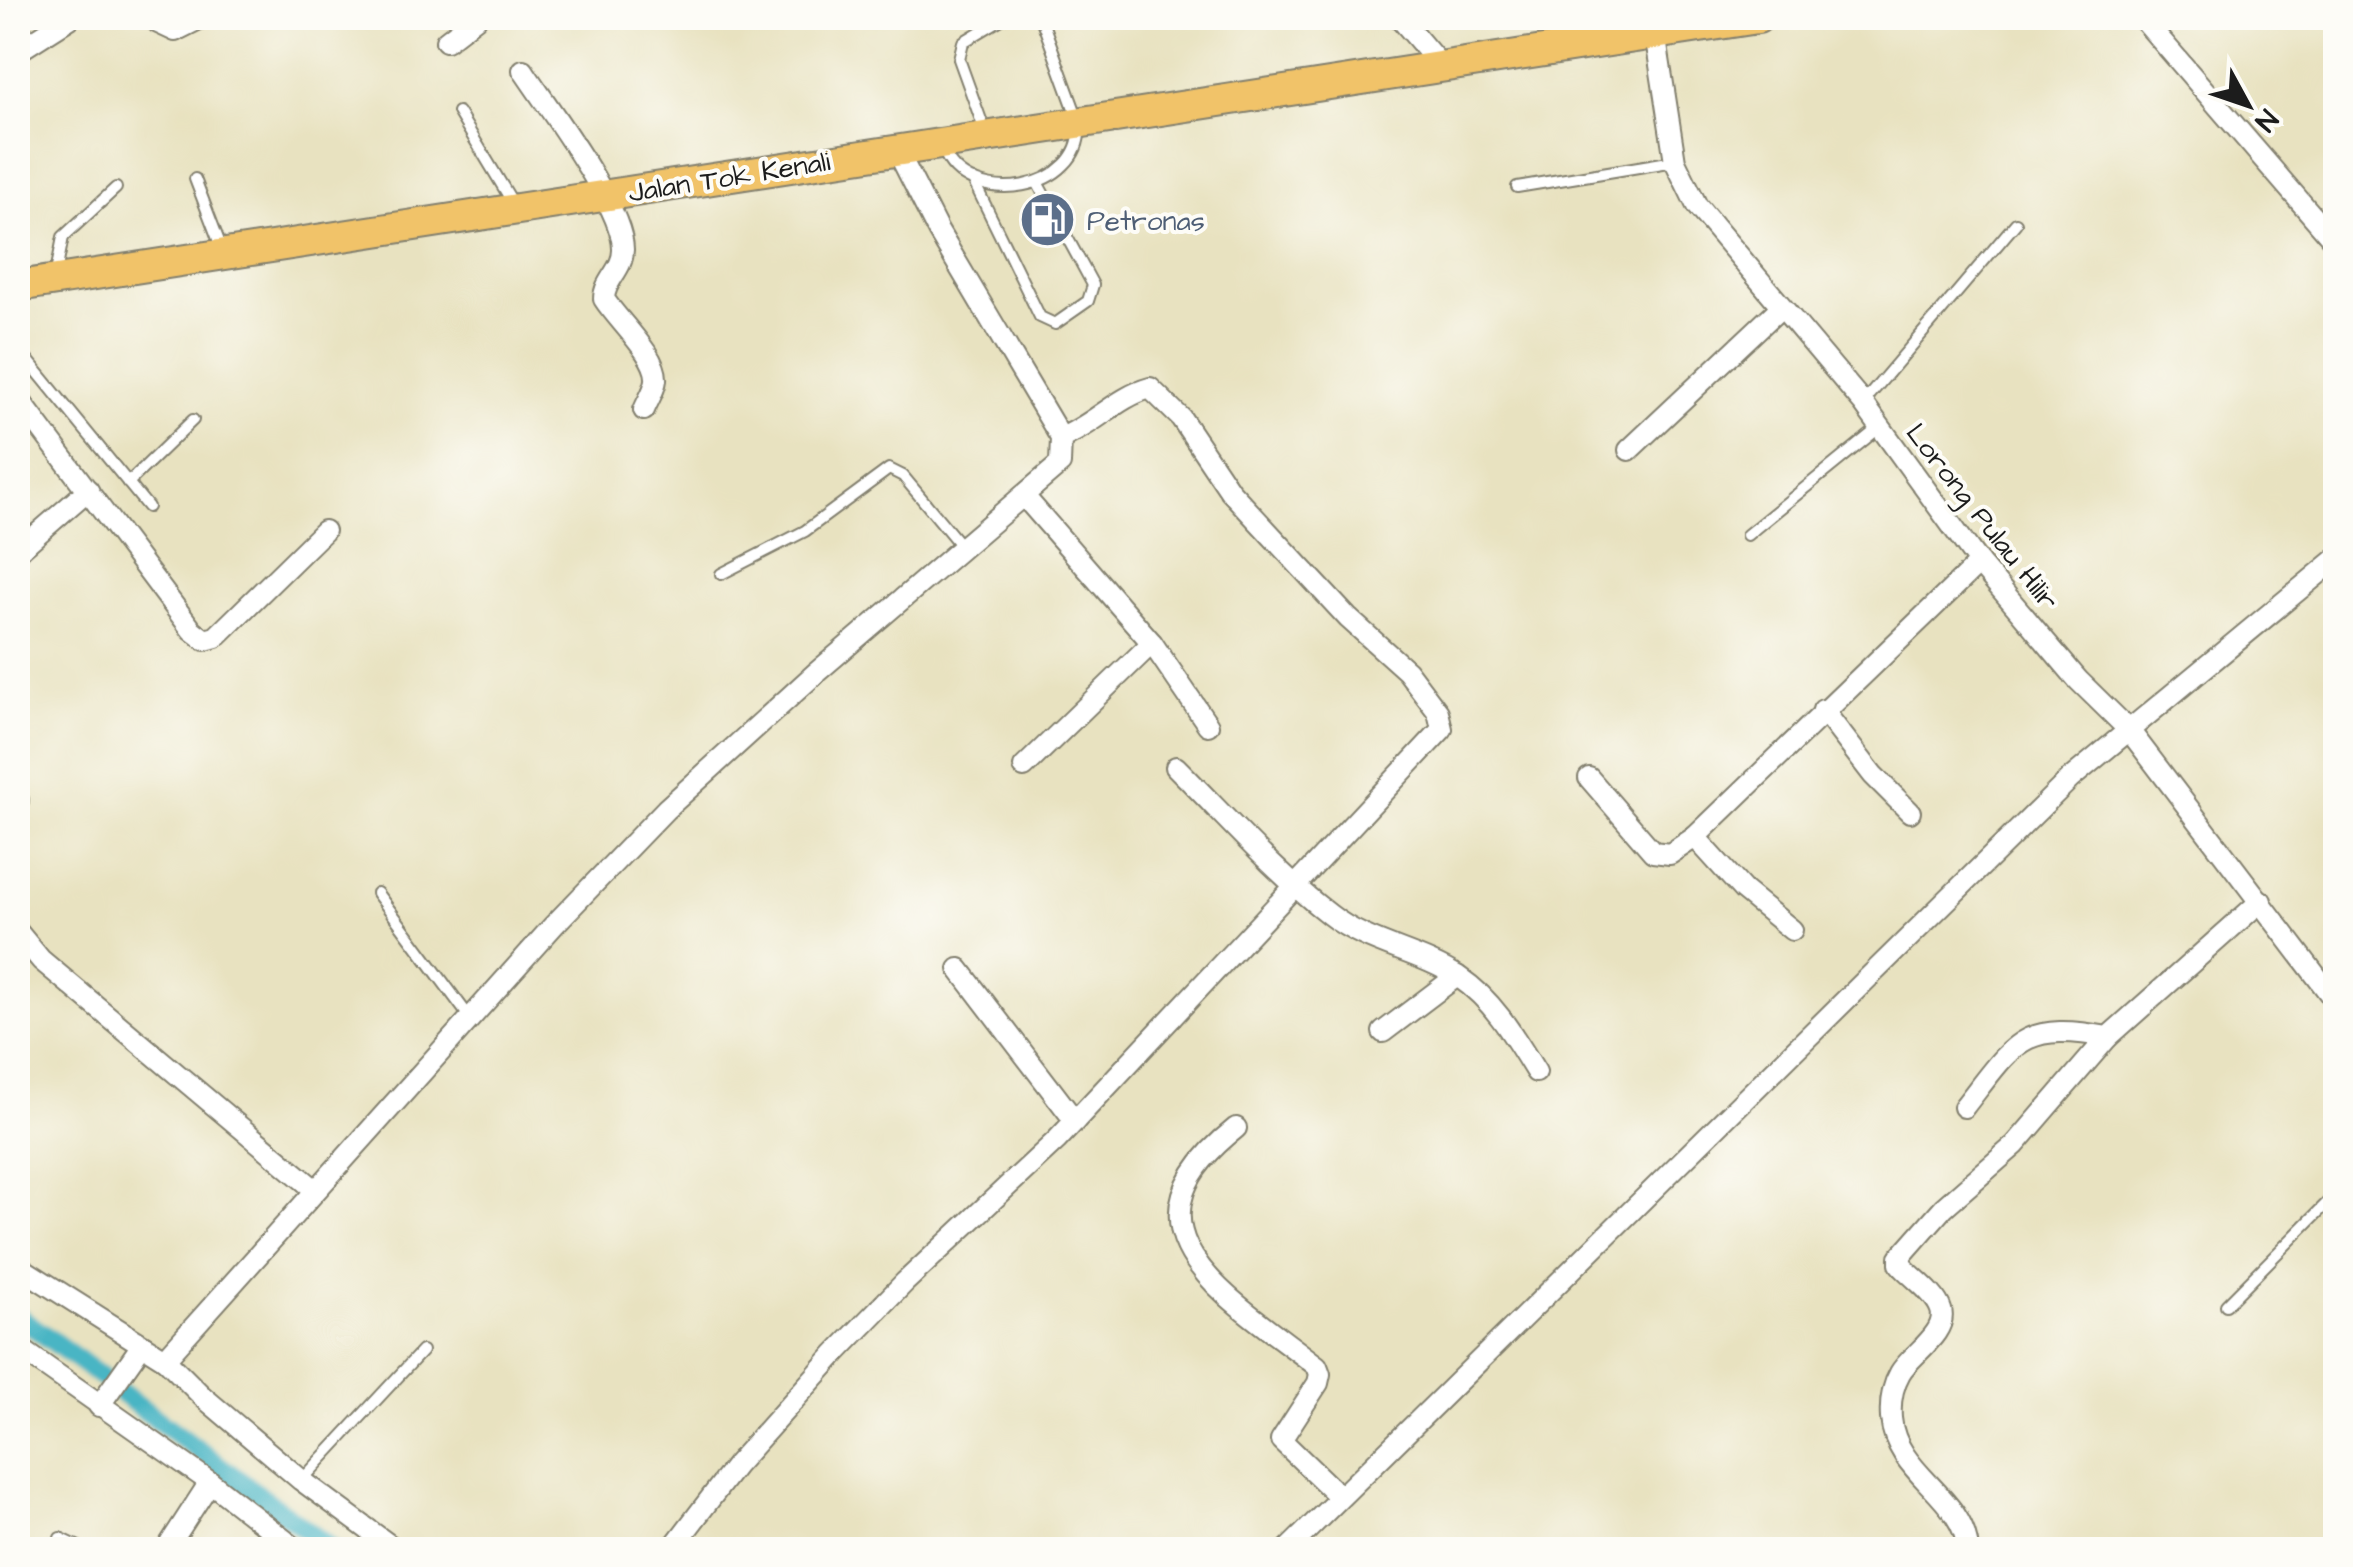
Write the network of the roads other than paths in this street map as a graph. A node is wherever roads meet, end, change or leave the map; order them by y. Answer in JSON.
{"nodes":[{"id":1,"x":70,"y":18,"type":"edge"},
{"id":2,"x":154,"y":18,"type":"edge"},
{"id":3,"x":200,"y":18,"type":"edge"},
{"id":4,"x":476,"y":18,"type":"edge"},
{"id":5,"x":1003,"y":18,"type":"edge"},
{"id":6,"x":1041,"y":18,"type":"edge"},
{"id":7,"x":1400,"y":18,"type":"edge"},
{"id":8,"x":1758,"y":18,"type":"edge"},
{"id":9,"x":2142,"y":18,"type":"edge"},
{"id":10,"x":1674,"y":27,"type":"edge"},
{"id":11,"x":446,"y":41,"type":"dead end"},
{"id":12,"x":18,"y":51,"type":"edge"},
{"id":13,"x":1441,"y":66,"type":"junction"},
{"id":14,"x":522,"y":70,"type":"dead end"},
{"id":15,"x":458,"y":112,"type":"dead end"},
{"id":16,"x":1079,"y":122,"type":"junction"},
{"id":17,"x":986,"y":137,"type":"junction"},
{"id":18,"x":942,"y":144,"type":"junction"},
{"id":19,"x":898,"y":150,"type":"junction"},
{"id":20,"x":1674,"y":160,"type":"junction"},
{"id":21,"x":194,"y":179,"type":"dead end"},
{"id":22,"x":972,"y":180,"type":"junction"},
{"id":23,"x":1037,"y":182,"type":"junction"},
{"id":24,"x":1517,"y":187,"type":"dead end"},
{"id":25,"x":116,"y":188,"type":"dead end"},
{"id":26,"x":606,"y":196,"type":"junction"},
{"id":27,"x":516,"y":210,"type":"junction"},
{"id":28,"x":2016,"y":222,"type":"dead end"},
{"id":29,"x":2336,"y":243,"type":"edge"},
{"id":30,"x":224,"y":254,"type":"junction"},
{"id":31,"x":55,"y":281,"type":"junction"},
{"id":32,"x":18,"y":286,"type":"edge"},
{"id":33,"x":1781,"y":307,"type":"junction"},
{"id":34,"x":18,"y":348,"type":"edge"},
{"id":35,"x":18,"y":398,"type":"edge"},
{"id":36,"x":1863,"y":404,"type":"junction"},
{"id":37,"x":644,"y":410,"type":"dead end"},
{"id":38,"x":192,"y":420,"type":"dead end"},
{"id":39,"x":1880,"y":427,"type":"junction"},
{"id":40,"x":1061,"y":438,"type":"junction"},
{"id":41,"x":1629,"y":450,"type":"dead end"},
{"id":42,"x":128,"y":482,"type":"junction"},
{"id":43,"x":88,"y":490,"type":"junction"},
{"id":44,"x":1024,"y":496,"type":"junction"},
{"id":45,"x":148,"y":507,"type":"dead end"},
{"id":46,"x":324,"y":531,"type":"dead end"},
{"id":47,"x":1747,"y":535,"type":"dead end"},
{"id":48,"x":963,"y":548,"type":"junction"},
{"id":49,"x":18,"y":551,"type":"edge"},
{"id":50,"x":2336,"y":559,"type":"edge"},
{"id":51,"x":1979,"y":563,"type":"junction"},
{"id":52,"x":721,"y":574,"type":"dead end"},
{"id":53,"x":1152,"y":643,"type":"junction"},
{"id":54,"x":1823,"y":710,"type":"junction"},
{"id":55,"x":1208,"y":725,"type":"dead end"},
{"id":56,"x":2129,"y":730,"type":"junction"},
{"id":57,"x":1176,"y":766,"type":"dead end"},
{"id":58,"x":1024,"y":767,"type":"dead end"},
{"id":59,"x":1589,"y":778,"type":"dead end"},
{"id":60,"x":1910,"y":812,"type":"dead end"},
{"id":61,"x":1695,"y":836,"type":"junction"},
{"id":62,"x":1295,"y":886,"type":"junction"},
{"id":63,"x":377,"y":893,"type":"dead end"},
{"id":64,"x":2261,"y":901,"type":"junction"},
{"id":65,"x":1792,"y":930,"type":"dead end"},
{"id":66,"x":18,"y":932,"type":"edge"},
{"id":67,"x":959,"y":969,"type":"dead end"},
{"id":68,"x":1457,"y":976,"type":"junction"},
{"id":69,"x":2336,"y":1002,"type":"edge"},
{"id":70,"x":471,"y":1018,"type":"junction"},
{"id":71,"x":1383,"y":1032,"type":"dead end"},
{"id":72,"x":2108,"y":1037,"type":"junction"},
{"id":73,"x":1536,"y":1072,"type":"dead end"},
{"id":74,"x":1964,"y":1107,"type":"dead end"},
{"id":75,"x":1075,"y":1120,"type":"junction"},
{"id":76,"x":1236,"y":1128,"type":"dead end"},
{"id":77,"x":314,"y":1190,"type":"junction"},
{"id":78,"x":2336,"y":1194,"type":"edge"},
{"id":79,"x":18,"y":1266,"type":"edge"},
{"id":80,"x":2226,"y":1305,"type":"dead end"},
{"id":81,"x":142,"y":1345,"type":"junction"},
{"id":82,"x":18,"y":1347,"type":"edge"},
{"id":83,"x":422,"y":1352,"type":"dead end"},
{"id":84,"x":165,"y":1359,"type":"junction"},
{"id":85,"x":99,"y":1406,"type":"junction"},
{"id":86,"x":301,"y":1480,"type":"junction"},
{"id":87,"x":210,"y":1482,"type":"junction"},
{"id":88,"x":1339,"y":1496,"type":"junction"},
{"id":89,"x":60,"y":1538,"type":"dead end"},
{"id":90,"x":1298,"y":1545,"type":"edge"},
{"id":91,"x":85,"y":1550,"type":"edge"},
{"id":92,"x":166,"y":1550,"type":"edge"},
{"id":93,"x":297,"y":1550,"type":"edge"},
{"id":94,"x":396,"y":1550,"type":"edge"},
{"id":95,"x":671,"y":1550,"type":"edge"},
{"id":96,"x":1968,"y":1550,"type":"edge"}],
"edges":[{"from":1,"to":12,"type":"street"},
{"from":2,"to":3,"type":"street"},
{"from":4,"to":11,"type":"street"},
{"from":5,"to":17,"type":"lane"},
{"from":6,"to":16,"type":"lane"},
{"from":7,"to":13,"type":"street"},
{"from":8,"to":10,"type":"main road","name":"Jalan Tok Kenali"},
{"from":9,"to":29,"type":"street"},
{"from":10,"to":13,"type":"main road","name":"Jalan Tok Kenali"},
{"from":10,"to":20,"type":"street","name":"Lorong Pulau Hilir"},
{"from":13,"to":16,"type":"main road","name":"Jalan Tok Kenali"},
{"from":14,"to":26,"type":"street"},
{"from":15,"to":27,"type":"lane"},
{"from":16,"to":17,"type":"main road","name":"Jalan Tok Kenali"},
{"from":16,"to":23,"type":"lane"},
{"from":17,"to":18,"type":"main road","name":"Jalan Tok Kenali"},
{"from":18,"to":19,"type":"main road","name":"Jalan Tok Kenali"},
{"from":18,"to":22,"type":"lane"},
{"from":19,"to":26,"type":"main road","name":"Jalan Tok Kenali"},
{"from":19,"to":40,"type":"street"},
{"from":20,"to":24,"type":"lane"},
{"from":20,"to":33,"type":"street","name":"Lorong Pulau Hilir"},
{"from":21,"to":30,"type":"lane"},
{"from":22,"to":23,"type":"lane"},
{"from":22,"to":23,"type":"lane"},
{"from":25,"to":31,"type":"lane"},
{"from":26,"to":27,"type":"main road","name":"Jalan Tok Kenali"},
{"from":26,"to":37,"type":"street"},
{"from":27,"to":30,"type":"main road","name":"Jalan Tok Kenali"},
{"from":28,"to":36,"type":"lane"},
{"from":30,"to":31,"type":"main road","name":"Jalan Tok Kenali"},
{"from":31,"to":32,"type":"main road","name":"Jalan Tok Kenali"},
{"from":33,"to":36,"type":"street","name":"Lorong Pulau Hilir"},
{"from":33,"to":41,"type":"street"},
{"from":34,"to":42,"type":"lane"},
{"from":35,"to":43,"type":"street"},
{"from":36,"to":39,"type":"street","name":"Lorong Pulau Hilir"},
{"from":38,"to":42,"type":"lane"},
{"from":39,"to":47,"type":"lane"},
{"from":39,"to":51,"type":"street","name":"Lorong Pulau Hilir"},
{"from":40,"to":44,"type":"street"},
{"from":40,"to":62,"type":"street"},
{"from":42,"to":45,"type":"lane"},
{"from":43,"to":46,"type":"street"},
{"from":43,"to":49,"type":"street"},
{"from":44,"to":48,"type":"street"},
{"from":44,"to":53,"type":"street"},
{"from":48,"to":52,"type":"lane"},
{"from":48,"to":70,"type":"street"},
{"from":50,"to":56,"type":"street"},
{"from":51,"to":54,"type":"street"},
{"from":51,"to":56,"type":"street","name":"Lorong Pulau Hilir"},
{"from":53,"to":55,"type":"street"},
{"from":53,"to":58,"type":"street"},
{"from":54,"to":60,"type":"street"},
{"from":54,"to":61,"type":"street"},
{"from":56,"to":64,"type":"street","name":"Lorong Pulau Hilir"},
{"from":56,"to":88,"type":"street"},
{"from":57,"to":62,"type":"street"},
{"from":59,"to":61,"type":"street"},
{"from":61,"to":65,"type":"street"},
{"from":62,"to":68,"type":"street"},
{"from":62,"to":75,"type":"street"},
{"from":63,"to":70,"type":"lane"},
{"from":64,"to":69,"type":"street","name":"Lorong Pulau Hilir"},
{"from":64,"to":72,"type":"street"},
{"from":66,"to":77,"type":"street"},
{"from":67,"to":75,"type":"street"},
{"from":68,"to":71,"type":"street"},
{"from":68,"to":73,"type":"street"},
{"from":70,"to":77,"type":"street"},
{"from":72,"to":74,"type":"street"},
{"from":72,"to":96,"type":"street"},
{"from":75,"to":95,"type":"street"},
{"from":76,"to":88,"type":"street"},
{"from":77,"to":84,"type":"street"},
{"from":78,"to":80,"type":"lane"},
{"from":79,"to":81,"type":"street"},
{"from":81,"to":84,"type":"street"},
{"from":81,"to":85,"type":"street"},
{"from":82,"to":85,"type":"street"},
{"from":83,"to":86,"type":"lane"},
{"from":84,"to":86,"type":"street"},
{"from":85,"to":87,"type":"street"},
{"from":86,"to":94,"type":"street"},
{"from":87,"to":92,"type":"street"},
{"from":87,"to":93,"type":"street"},
{"from":88,"to":90,"type":"street"},
{"from":89,"to":91,"type":"lane"}]}
